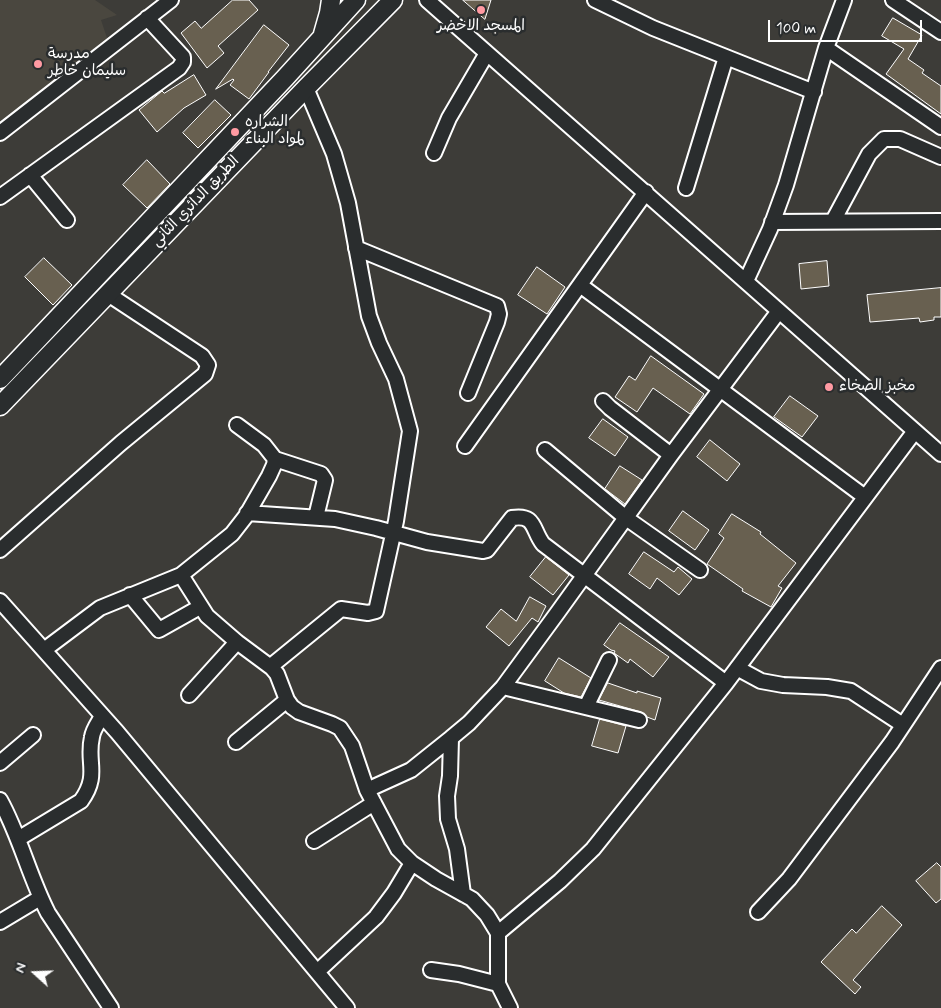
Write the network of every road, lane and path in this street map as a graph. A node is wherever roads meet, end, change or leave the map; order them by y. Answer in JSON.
{"nodes":[{"id":1,"x":171,"y":0,"type":"edge"},
{"id":2,"x":331,"y":0,"type":"edge"},
{"id":3,"x":356,"y":0,"type":"edge"},
{"id":4,"x":393,"y":0,"type":"edge"},
{"id":5,"x":427,"y":0,"type":"edge"},
{"id":6,"x":595,"y":0,"type":"edge"},
{"id":7,"x":893,"y":0,"type":"edge"},
{"id":8,"x":841,"y":1,"type":"edge"},
{"id":9,"x":619,"y":5,"type":"edge"},
{"id":10,"x":147,"y":18,"type":"junction"},
{"id":11,"x":941,"y":32,"type":"edge"},
{"id":12,"x":323,"y":35,"type":"junction"},
{"id":13,"x":826,"y":48,"type":"junction"},
{"id":14,"x":487,"y":53,"type":"junction"},
{"id":15,"x":726,"y":57,"type":"junction"},
{"id":16,"x":306,"y":88,"type":"junction"},
{"id":17,"x":814,"y":92,"type":"junction"},
{"id":18,"x":941,"y":127,"type":"edge"},
{"id":19,"x":0,"y":133,"type":"edge"},
{"id":20,"x":434,"y":153,"type":"dead end"},
{"id":21,"x":941,"y":157,"type":"edge"},
{"id":22,"x":30,"y":175,"type":"junction"},
{"id":23,"x":686,"y":188,"type":"dead end"},
{"id":24,"x":646,"y":192,"type":"junction"},
{"id":25,"x":0,"y":197,"type":"edge"},
{"id":26,"x":67,"y":220,"type":"dead end"},
{"id":27,"x":833,"y":221,"type":"junction"},
{"id":28,"x":941,"y":221,"type":"edge"},
{"id":29,"x":772,"y":222,"type":"junction"},
{"id":30,"x":356,"y":248,"type":"junction"},
{"id":31,"x":746,"y":281,"type":"junction"},
{"id":32,"x":580,"y":285,"type":"junction"},
{"id":33,"x":108,"y":294,"type":"junction"},
{"id":34,"x":780,"y":311,"type":"junction"},
{"id":35,"x":0,"y":379,"type":"edge"},
{"id":36,"x":720,"y":390,"type":"junction"},
{"id":37,"x":468,"y":393,"type":"dead end"},
{"id":38,"x":603,"y":401,"type":"dead end"},
{"id":39,"x":0,"y":406,"type":"edge"},
{"id":40,"x":237,"y":425,"type":"dead end"},
{"id":41,"x":915,"y":431,"type":"junction"},
{"id":42,"x":466,"y":446,"type":"dead end"},
{"id":43,"x":545,"y":450,"type":"dead end"},
{"id":44,"x":941,"y":454,"type":"edge"},
{"id":45,"x":671,"y":455,"type":"junction"},
{"id":46,"x":275,"y":459,"type":"junction"},
{"id":47,"x":865,"y":497,"type":"junction"},
{"id":48,"x":247,"y":513,"type":"junction"},
{"id":49,"x":316,"y":517,"type":"junction"},
{"id":50,"x":626,"y":518,"type":"junction"},
{"id":51,"x":394,"y":532,"type":"junction"},
{"id":52,"x":0,"y":550,"type":"edge"},
{"id":53,"x":700,"y":570,"type":"dead end"},
{"id":54,"x":181,"y":575,"type":"junction"},
{"id":55,"x":584,"y":576,"type":"junction"},
{"id":56,"x":130,"y":595,"type":"junction"},
{"id":57,"x":0,"y":601,"type":"edge"},
{"id":58,"x":200,"y":607,"type":"junction"},
{"id":59,"x":237,"y":642,"type":"junction"},
{"id":60,"x":44,"y":650,"type":"junction"},
{"id":61,"x":609,"y":660,"type":"dead end"},
{"id":62,"x":271,"y":666,"type":"junction"},
{"id":63,"x":737,"y":668,"type":"junction"},
{"id":64,"x":941,"y":668,"type":"edge"},
{"id":65,"x":726,"y":683,"type":"junction"},
{"id":66,"x":503,"y":687,"type":"junction"},
{"id":67,"x":190,"y":695,"type":"dead end"},
{"id":68,"x":286,"y":700,"type":"junction"},
{"id":69,"x":586,"y":707,"type":"junction"},
{"id":70,"x":102,"y":716,"type":"junction"},
{"id":71,"x":639,"y":720,"type":"dead end"},
{"id":72,"x":903,"y":725,"type":"junction"},
{"id":73,"x":33,"y":735,"type":"dead end"},
{"id":74,"x":451,"y":738,"type":"junction"},
{"id":75,"x":236,"y":742,"type":"dead end"},
{"id":76,"x":0,"y":763,"type":"edge"},
{"id":77,"x":367,"y":790,"type":"junction"},
{"id":78,"x":0,"y":800,"type":"edge"},
{"id":79,"x":374,"y":803,"type":"junction"},
{"id":80,"x":18,"y":838,"type":"junction"},
{"id":81,"x":314,"y":841,"type":"dead end"},
{"id":82,"x":412,"y":863,"type":"junction"},
{"id":83,"x":463,"y":894,"type":"junction"},
{"id":84,"x":40,"y":898,"type":"junction"},
{"id":85,"x":758,"y":912,"type":"dead end"},
{"id":86,"x":0,"y":922,"type":"edge"},
{"id":87,"x":498,"y":933,"type":"junction"},
{"id":88,"x":431,"y":970,"type":"dead end"},
{"id":89,"x":317,"y":972,"type":"junction"},
{"id":90,"x":498,"y":984,"type":"junction"},
{"id":91,"x":111,"y":1008,"type":"edge"},
{"id":92,"x":347,"y":1008,"type":"edge"},
{"id":93,"x":510,"y":1008,"type":"edge"}],
"edges":[{"from":1,"to":10,"type":"street"},
{"from":2,"to":12,"type":"main road"},
{"from":3,"to":12,"type":"main road","name":"الطريق الدائري الثاني"},
{"from":4,"to":16,"type":"main road","name":"الطريق الدائري الثاني"},
{"from":5,"to":14,"type":"street"},
{"from":6,"to":9,"type":"street"},
{"from":7,"to":11,"type":"street"},
{"from":8,"to":13,"type":"street"},
{"from":9,"to":15,"type":"street"},
{"from":10,"to":19,"type":"street"},
{"from":10,"to":22,"type":"street"},
{"from":12,"to":35,"type":"main road","name":"الطريق الدائري الثاني"},
{"from":13,"to":17,"type":"street"},
{"from":13,"to":18,"type":"street"},
{"from":14,"to":20,"type":"street"},
{"from":14,"to":24,"type":"street"},
{"from":15,"to":17,"type":"street"},
{"from":15,"to":23,"type":"street"},
{"from":16,"to":30,"type":"street"},
{"from":16,"to":33,"type":"main road","name":"الطريق الدائري الثاني"},
{"from":17,"to":29,"type":"street"},
{"from":21,"to":27,"type":"street"},
{"from":22,"to":25,"type":"street"},
{"from":22,"to":26,"type":"street"},
{"from":24,"to":31,"type":"street"},
{"from":24,"to":32,"type":"street"},
{"from":27,"to":28,"type":"street"},
{"from":27,"to":29,"type":"street"},
{"from":29,"to":31,"type":"street"},
{"from":30,"to":37,"type":"street"},
{"from":30,"to":51,"type":"street"},
{"from":31,"to":34,"type":"street"},
{"from":32,"to":36,"type":"street"},
{"from":32,"to":42,"type":"street"},
{"from":33,"to":39,"type":"main road","name":"الطريق الدائري الثاني"},
{"from":33,"to":52,"type":"street"},
{"from":34,"to":36,"type":"street"},
{"from":34,"to":41,"type":"street"},
{"from":36,"to":45,"type":"street"},
{"from":36,"to":47,"type":"street"},
{"from":38,"to":45,"type":"street"},
{"from":40,"to":46,"type":"street"},
{"from":41,"to":44,"type":"street"},
{"from":41,"to":47,"type":"street"},
{"from":43,"to":50,"type":"street"},
{"from":45,"to":50,"type":"street"},
{"from":46,"to":48,"type":"street"},
{"from":46,"to":49,"type":"street"},
{"from":47,"to":63,"type":"street"},
{"from":48,"to":49,"type":"street"},
{"from":48,"to":54,"type":"street"},
{"from":49,"to":51,"type":"street"},
{"from":50,"to":53,"type":"street"},
{"from":50,"to":55,"type":"street"},
{"from":51,"to":55,"type":"street"},
{"from":51,"to":62,"type":"street"},
{"from":54,"to":56,"type":"street"},
{"from":54,"to":58,"type":"street"},
{"from":55,"to":65,"type":"street"},
{"from":55,"to":66,"type":"street"},
{"from":56,"to":58,"type":"street"},
{"from":56,"to":60,"type":"street"},
{"from":57,"to":60,"type":"street"},
{"from":58,"to":59,"type":"street"},
{"from":59,"to":62,"type":"street"},
{"from":59,"to":67,"type":"street"},
{"from":60,"to":70,"type":"street"},
{"from":61,"to":69,"type":"street"},
{"from":62,"to":68,"type":"street"},
{"from":63,"to":65,"type":"street"},
{"from":63,"to":72,"type":"street"},
{"from":64,"to":72,"type":"street"},
{"from":65,"to":87,"type":"street"},
{"from":66,"to":69,"type":"street"},
{"from":66,"to":74,"type":"street"},
{"from":68,"to":75,"type":"street"},
{"from":68,"to":77,"type":"street"},
{"from":69,"to":71,"type":"street"},
{"from":70,"to":80,"type":"street"},
{"from":70,"to":89,"type":"street"},
{"from":72,"to":85,"type":"street"},
{"from":73,"to":76,"type":"street"},
{"from":74,"to":77,"type":"street"},
{"from":74,"to":83,"type":"street"},
{"from":77,"to":79,"type":"street"},
{"from":78,"to":80,"type":"street"},
{"from":79,"to":81,"type":"street"},
{"from":79,"to":82,"type":"street"},
{"from":80,"to":84,"type":"street"},
{"from":82,"to":83,"type":"street"},
{"from":82,"to":89,"type":"street"},
{"from":83,"to":87,"type":"street"},
{"from":84,"to":86,"type":"street"},
{"from":84,"to":91,"type":"street"},
{"from":87,"to":90,"type":"street"},
{"from":88,"to":90,"type":"street"},
{"from":89,"to":92,"type":"street"},
{"from":90,"to":93,"type":"street"}]}
